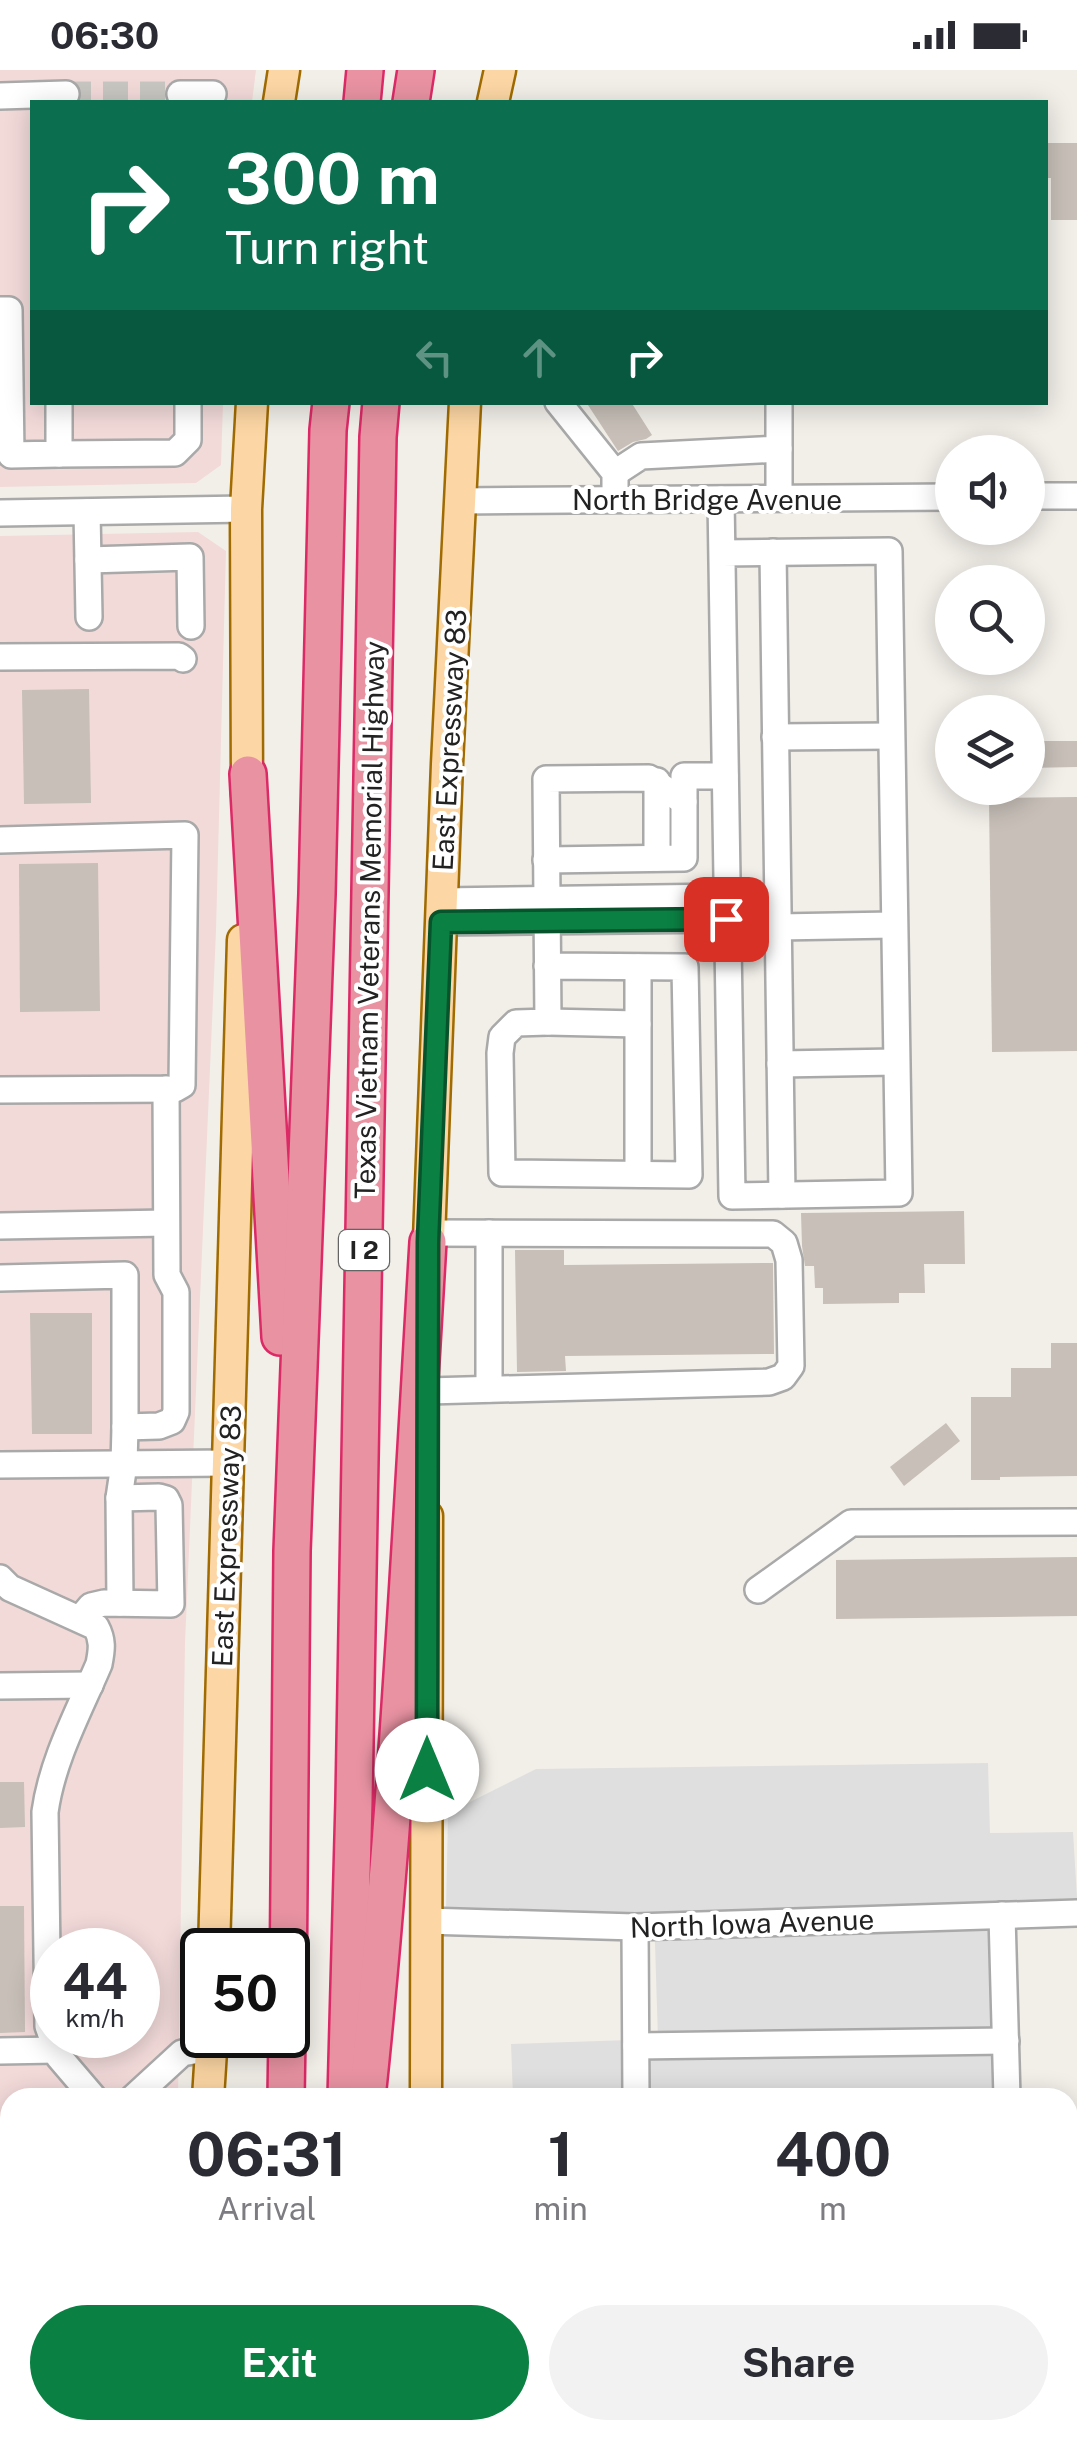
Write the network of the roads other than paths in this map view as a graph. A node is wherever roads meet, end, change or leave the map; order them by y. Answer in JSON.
{"nodes":[{"id":1,"x":3,"y":70,"type":"edge"},
{"id":2,"x":284,"y":70,"type":"edge"},
{"id":3,"x":365,"y":70,"type":"edge"},
{"id":4,"x":416,"y":70,"type":"edge"},
{"id":5,"x":500,"y":70,"type":"edge"},
{"id":6,"x":215,"y":89,"type":"edge"},
{"id":7,"x":66,"y":94,"type":"dead end"},
{"id":8,"x":180,"y":94,"type":"dead end"},
{"id":9,"x":2,"y":96,"type":"edge"},
{"id":10,"x":279,"y":100,"type":"edge"},
{"id":11,"x":362,"y":100,"type":"edge"},
{"id":12,"x":412,"y":100,"type":"edge"},
{"id":13,"x":494,"y":100,"type":"edge"},
{"id":14,"x":14,"y":310,"type":"edge"},
{"id":15,"x":59,"y":405,"type":"edge"},
{"id":16,"x":188,"y":405,"type":"edge"},
{"id":17,"x":252,"y":405,"type":"edge"},
{"id":18,"x":331,"y":405,"type":"edge"},
{"id":19,"x":381,"y":405,"type":"edge"},
{"id":20,"x":465,"y":405,"type":"edge"},
{"id":21,"x":560,"y":405,"type":"edge"},
{"id":22,"x":778,"y":405,"type":"edge"},
{"id":23,"x":778,"y":448,"type":"junction"},
{"id":24,"x":60,"y":454,"type":"junction"},
{"id":25,"x":615,"y":473,"type":"junction"},
{"id":26,"x":1045,"y":496,"type":"edge"},
{"id":27,"x":1077,"y":496,"type":"edge"},
{"id":28,"x":935,"y":497,"type":"edge"},
{"id":29,"x":780,"y":498,"type":"junction"},
{"id":30,"x":721,"y":499,"type":"junction"},
{"id":31,"x":616,"y":500,"type":"junction"},
{"id":32,"x":462,"y":501,"type":"junction"},
{"id":33,"x":246,"y":509,"type":"junction"},
{"id":34,"x":164,"y":511,"type":"junction"},
{"id":35,"x":87,"y":512,"type":"junction"},
{"id":36,"x":0,"y":514,"type":"edge"},
{"id":37,"x":773,"y":552,"type":"junction"},
{"id":38,"x":722,"y":553,"type":"junction"},
{"id":39,"x":165,"y":557,"type":"junction"},
{"id":40,"x":88,"y":560,"type":"junction"},
{"id":41,"x":89,"y":618,"type":"dead end"},
{"id":42,"x":191,"y":626,"type":"dead end"},
{"id":43,"x":0,"y":657,"type":"edge"},
{"id":44,"x":182,"y":659,"type":"dead end"},
{"id":45,"x":891,"y":736,"type":"junction"},
{"id":46,"x":776,"y":738,"type":"junction"},
{"id":47,"x":248,"y":774,"type":"junction"},
{"id":48,"x":725,"y":776,"type":"junction"},
{"id":49,"x":656,"y":781,"type":"junction"},
{"id":50,"x":684,"y":802,"type":"junction"},
{"id":51,"x":0,"y":840,"type":"edge"},
{"id":52,"x":657,"y":858,"type":"junction"},
{"id":53,"x":546,"y":860,"type":"junction"},
{"id":54,"x":726,"y":908,"type":"junction"},
{"id":55,"x":546,"y":910,"type":"junction"},
{"id":56,"x":441,"y":912,"type":"junction"},
{"id":57,"x":893,"y":925,"type":"junction"},
{"id":58,"x":778,"y":927,"type":"junction"},
{"id":59,"x":547,"y":966,"type":"junction"},
{"id":60,"x":638,"y":967,"type":"junction"},
{"id":61,"x":548,"y":1022,"type":"junction"},
{"id":62,"x":638,"y":1024,"type":"junction"},
{"id":63,"x":896,"y":1062,"type":"junction"},
{"id":64,"x":780,"y":1064,"type":"junction"},
{"id":65,"x":687,"y":1066,"type":"junction"},
{"id":66,"x":729,"y":1066,"type":"junction"},
{"id":67,"x":166,"y":1088,"type":"junction"},
{"id":68,"x":0,"y":1090,"type":"edge"},
{"id":69,"x":638,"y":1174,"type":"junction"},
{"id":70,"x":782,"y":1195,"type":"junction"},
{"id":71,"x":166,"y":1222,"type":"junction"},
{"id":72,"x":0,"y":1226,"type":"edge"},
{"id":73,"x":490,"y":1233,"type":"junction"},
{"id":74,"x":428,"y":1237,"type":"junction"},
{"id":75,"x":124,"y":1275,"type":"junction"},
{"id":76,"x":166,"y":1275,"type":"junction"},
{"id":77,"x":0,"y":1278,"type":"edge"},
{"id":78,"x":489,"y":1390,"type":"junction"},
{"id":79,"x":428,"y":1391,"type":"junction"},
{"id":80,"x":125,"y":1427,"type":"junction"},
{"id":81,"x":228,"y":1463,"type":"junction"},
{"id":82,"x":124,"y":1464,"type":"junction"},
{"id":83,"x":0,"y":1465,"type":"edge"},
{"id":84,"x":119,"y":1498,"type":"junction"},
{"id":85,"x":1077,"y":1522,"type":"edge"},
{"id":86,"x":292,"y":1551,"type":"junction"},
{"id":87,"x":0,"y":1578,"type":"edge"},
{"id":88,"x":758,"y":1590,"type":"dead end"},
{"id":89,"x":120,"y":1604,"type":"junction"},
{"id":90,"x":84,"y":1621,"type":"junction"},
{"id":91,"x":90,"y":1685,"type":"junction"},
{"id":92,"x":0,"y":1686,"type":"edge"},
{"id":93,"x":1077,"y":1913,"type":"edge"},
{"id":94,"x":1002,"y":1916,"type":"junction"},
{"id":95,"x":426,"y":1921,"type":"junction"},
{"id":96,"x":634,"y":1926,"type":"junction"},
{"id":97,"x":47,"y":1928,"type":"edge"},
{"id":98,"x":215,"y":1928,"type":"edge"},
{"id":99,"x":289,"y":1928,"type":"edge"},
{"id":100,"x":1006,"y":2040,"type":"junction"},
{"id":101,"x":636,"y":2046,"type":"junction"},
{"id":102,"x":30,"y":2050,"type":"edge"},
{"id":103,"x":0,"y":2051,"type":"edge"},
{"id":104,"x":180,"y":2056,"type":"edge"},
{"id":105,"x":61,"y":2058,"type":"edge"},
{"id":106,"x":211,"y":2058,"type":"edge"},
{"id":107,"x":287,"y":2058,"type":"edge"},
{"id":108,"x":85,"y":2088,"type":"edge"},
{"id":109,"x":144,"y":2088,"type":"edge"},
{"id":110,"x":209,"y":2088,"type":"edge"},
{"id":111,"x":286,"y":2088,"type":"edge"},
{"id":112,"x":346,"y":2088,"type":"edge"},
{"id":113,"x":368,"y":2088,"type":"edge"},
{"id":114,"x":426,"y":2088,"type":"edge"},
{"id":115,"x":636,"y":2088,"type":"edge"},
{"id":116,"x":1007,"y":2088,"type":"edge"}],
"edges":[{"from":1,"to":9,"type":"street"},
{"from":2,"to":10,"type":"main road"},
{"from":3,"to":11,"type":"highway"},
{"from":4,"to":12,"type":"highway"},
{"from":5,"to":13,"type":"main road"},
{"from":6,"to":8,"type":"street"},
{"from":7,"to":9,"type":"street"},
{"from":14,"to":24,"type":"street"},
{"from":15,"to":24,"type":"street"},
{"from":16,"to":24,"type":"street"},
{"from":17,"to":33,"type":"main road","name":"East Expressway 83"},
{"from":18,"to":86,"type":"highway","name":"Texas Vietnam Veterans Memorial Highway","number":"I 2"},
{"from":19,"to":112,"type":"highway","name":"Texas Vietnam Veterans Memorial Highway","number":"I 2"},
{"from":20,"to":32,"type":"main road","name":"East Expressway 83"},
{"from":21,"to":25,"type":"street"},
{"from":22,"to":23,"type":"street"},
{"from":23,"to":25,"type":"street"},
{"from":23,"to":29,"type":"street"},
{"from":25,"to":31,"type":"street"},
{"from":26,"to":27,"type":"street"},
{"from":28,"to":29,"type":"street","name":"North Bridge Avenue"},
{"from":29,"to":30,"type":"street","name":"North Bridge Avenue"},
{"from":30,"to":31,"type":"street","name":"North Bridge Avenue"},
{"from":30,"to":38,"type":"street"},
{"from":31,"to":32,"type":"street","name":"North Bridge Avenue"},
{"from":32,"to":56,"type":"main road","name":"East Expressway 83"},
{"from":33,"to":34,"type":"street"},
{"from":33,"to":47,"type":"main road","name":"East Expressway 83"},
{"from":34,"to":35,"type":"street"},
{"from":34,"to":39,"type":"street"},
{"from":35,"to":36,"type":"street"},
{"from":35,"to":40,"type":"street"},
{"from":37,"to":38,"type":"street"},
{"from":37,"to":45,"type":"street"},
{"from":37,"to":46,"type":"street"},
{"from":38,"to":48,"type":"street"},
{"from":39,"to":40,"type":"street"},
{"from":39,"to":42,"type":"street"},
{"from":40,"to":41,"type":"street"},
{"from":43,"to":44,"type":"street"},
{"from":45,"to":46,"type":"street"},
{"from":45,"to":57,"type":"street"},
{"from":46,"to":58,"type":"street"},
{"from":47,"to":81,"type":"main road","name":"East Expressway 83"},
{"from":47,"to":86,"type":"highway"},
{"from":48,"to":50,"type":"street"},
{"from":48,"to":54,"type":"street"},
{"from":49,"to":50,"type":"street"},
{"from":49,"to":52,"type":"street"},
{"from":49,"to":53,"type":"street"},
{"from":50,"to":52,"type":"street"},
{"from":51,"to":67,"type":"street"},
{"from":52,"to":53,"type":"street"},
{"from":53,"to":55,"type":"street"},
{"from":54,"to":55,"type":"street"},
{"from":54,"to":66,"type":"street"},
{"from":55,"to":56,"type":"street"},
{"from":55,"to":59,"type":"street"},
{"from":56,"to":74,"type":"main road","name":"East Expressway 83"},
{"from":57,"to":58,"type":"street"},
{"from":57,"to":63,"type":"street"},
{"from":58,"to":64,"type":"street"},
{"from":59,"to":60,"type":"street"},
{"from":59,"to":61,"type":"street"},
{"from":60,"to":62,"type":"street"},
{"from":60,"to":65,"type":"street"},
{"from":61,"to":62,"type":"street"},
{"from":61,"to":69,"type":"street"},
{"from":62,"to":69,"type":"street"},
{"from":63,"to":64,"type":"street"},
{"from":63,"to":70,"type":"street"},
{"from":64,"to":70,"type":"street"},
{"from":65,"to":66,"type":"street"},
{"from":65,"to":69,"type":"street"},
{"from":66,"to":70,"type":"street"},
{"from":67,"to":68,"type":"street"},
{"from":67,"to":71,"type":"street"},
{"from":71,"to":72,"type":"street"},
{"from":71,"to":76,"type":"street"},
{"from":73,"to":74,"type":"street"},
{"from":73,"to":78,"type":"street"},
{"from":73,"to":78,"type":"street"},
{"from":74,"to":79,"type":"main road","name":"East Expressway 83"},
{"from":74,"to":113,"type":"highway"},
{"from":75,"to":76,"type":"street"},
{"from":75,"to":77,"type":"street"},
{"from":75,"to":80,"type":"street"},
{"from":76,"to":80,"type":"street"},
{"from":78,"to":79,"type":"street"},
{"from":79,"to":95,"type":"main road","name":"East Expressway 83"},
{"from":80,"to":82,"type":"street"},
{"from":81,"to":82,"type":"street"},
{"from":81,"to":98,"type":"main road","name":"East Expressway 83"},
{"from":82,"to":83,"type":"street"},
{"from":82,"to":84,"type":"street"},
{"from":84,"to":89,"type":"street"},
{"from":84,"to":89,"type":"street"},
{"from":85,"to":88,"type":"street"},
{"from":86,"to":99,"type":"highway","name":"Texas Vietnam Veterans Memorial Highway","number":"I 2"},
{"from":87,"to":90,"type":"street"},
{"from":89,"to":90,"type":"street"},
{"from":90,"to":91,"type":"street"},
{"from":91,"to":92,"type":"street"},
{"from":91,"to":97,"type":"street"},
{"from":93,"to":94,"type":"street","name":"North Iowa Avenue"},
{"from":94,"to":96,"type":"street","name":"North Iowa Avenue"},
{"from":94,"to":100,"type":"street"},
{"from":95,"to":96,"type":"street","name":"North Iowa Avenue"},
{"from":95,"to":114,"type":"main road","name":"East Expressway 83"},
{"from":96,"to":101,"type":"street"},
{"from":100,"to":101,"type":"street"},
{"from":100,"to":116,"type":"street"},
{"from":101,"to":115,"type":"street"},
{"from":102,"to":103,"type":"street"},
{"from":104,"to":109,"type":"street"},
{"from":105,"to":108,"type":"street"},
{"from":106,"to":110,"type":"main road"},
{"from":107,"to":111,"type":"highway"}]}
